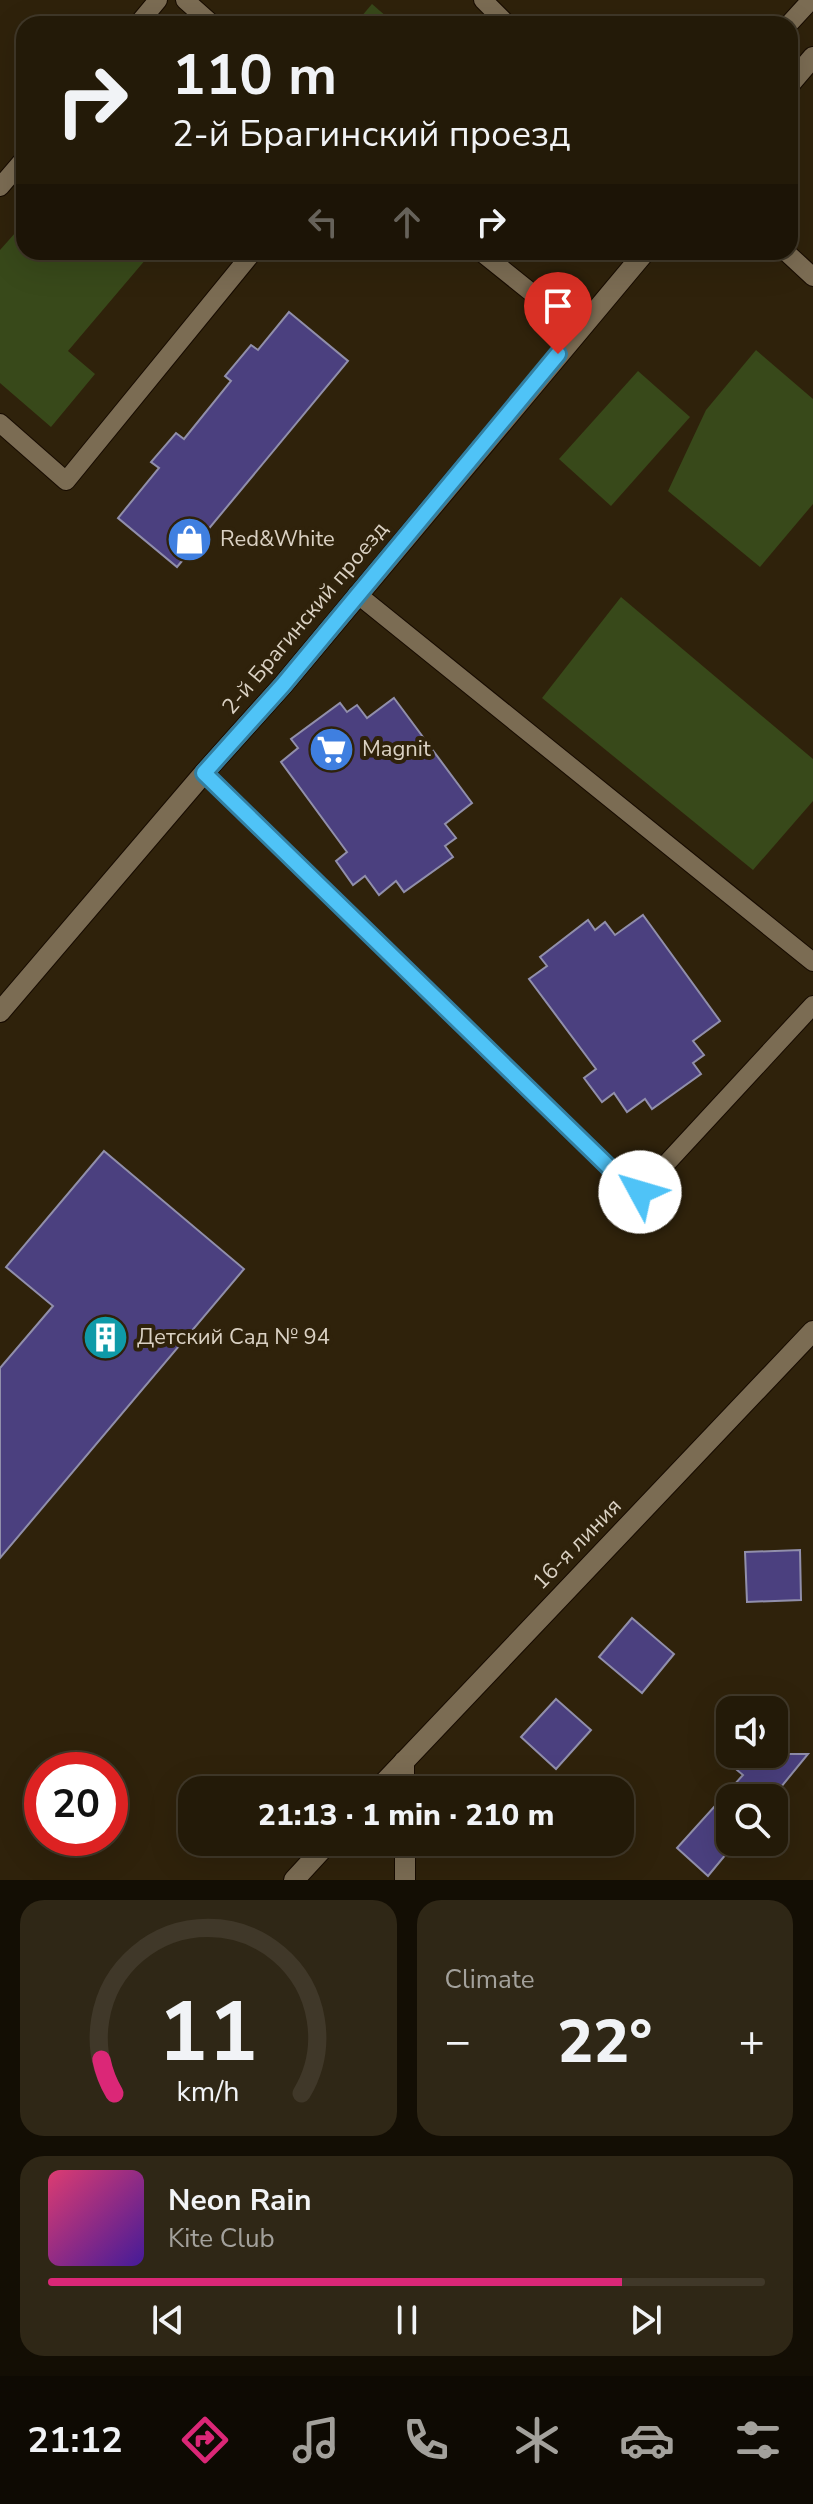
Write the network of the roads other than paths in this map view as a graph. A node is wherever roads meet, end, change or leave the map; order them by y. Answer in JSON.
{"nodes":[{"id":1,"x":158,"y":0,"type":"edge"},
{"id":2,"x":185,"y":0,"type":"edge"},
{"id":3,"x":483,"y":0,"type":"edge"},
{"id":4,"x":811,"y":0,"type":"edge"},
{"id":5,"x":145,"y":16,"type":"edge"},
{"id":6,"x":203,"y":16,"type":"edge"},
{"id":7,"x":499,"y":16,"type":"edge"},
{"id":8,"x":796,"y":16,"type":"edge"},
{"id":9,"x":813,"y":57,"type":"edge"},
{"id":10,"x":798,"y":75,"type":"edge"},
{"id":11,"x":16,"y":168,"type":"edge"},
{"id":12,"x":0,"y":187,"type":"edge"},
{"id":13,"x":246,"y":260,"type":"edge"},
{"id":14,"x":491,"y":260,"type":"edge"},
{"id":15,"x":638,"y":260,"type":"edge"},
{"id":16,"x":795,"y":260,"type":"edge"},
{"id":17,"x":813,"y":277,"type":"edge"},
{"id":18,"x":578,"y":330,"type":"junction"},
{"id":19,"x":0,"y":423,"type":"edge"},
{"id":20,"x":357,"y":594,"type":"junction"},
{"id":21,"x":204,"y":773,"type":"junction"},
{"id":22,"x":813,"y":962,"type":"edge"},
{"id":23,"x":813,"y":1005,"type":"edge"},
{"id":24,"x":0,"y":1012,"type":"edge"},
{"id":25,"x":813,"y":1331,"type":"edge"},
{"id":26,"x":404,"y":1761,"type":"junction"},
{"id":27,"x":390,"y":1776,"type":"edge"},
{"id":28,"x":404,"y":1776,"type":"edge"},
{"id":29,"x":316,"y":1856,"type":"edge"},
{"id":30,"x":405,"y":1856,"type":"edge"},
{"id":31,"x":294,"y":1880,"type":"edge"},
{"id":32,"x":405,"y":1880,"type":"edge"}],
"edges":[{"from":1,"to":5,"type":"lane"},
{"from":2,"to":6,"type":"lane"},
{"from":3,"to":7,"type":"lane"},
{"from":4,"to":8,"type":"lane"},
{"from":9,"to":10,"type":"street"},
{"from":11,"to":12,"type":"lane"},
{"from":13,"to":19,"type":"lane"},
{"from":14,"to":18,"type":"lane"},
{"from":15,"to":18,"type":"street","name":"2-й Брагинский проезд"},
{"from":16,"to":17,"type":"lane"},
{"from":18,"to":20,"type":"street","name":"2-й Брагинский проезд"},
{"from":20,"to":21,"type":"street","name":"2-й Брагинский проезд"},
{"from":20,"to":22,"type":"lane"},
{"from":21,"to":23,"type":"lane"},
{"from":21,"to":24,"type":"street","name":"2-й Брагинский проезд"},
{"from":25,"to":26,"type":"street","name":"16-я линия"},
{"from":26,"to":27,"type":"street","name":"16-я линия"},
{"from":26,"to":28,"type":"street"},
{"from":29,"to":31,"type":"street"},
{"from":30,"to":32,"type":"street"}]}
